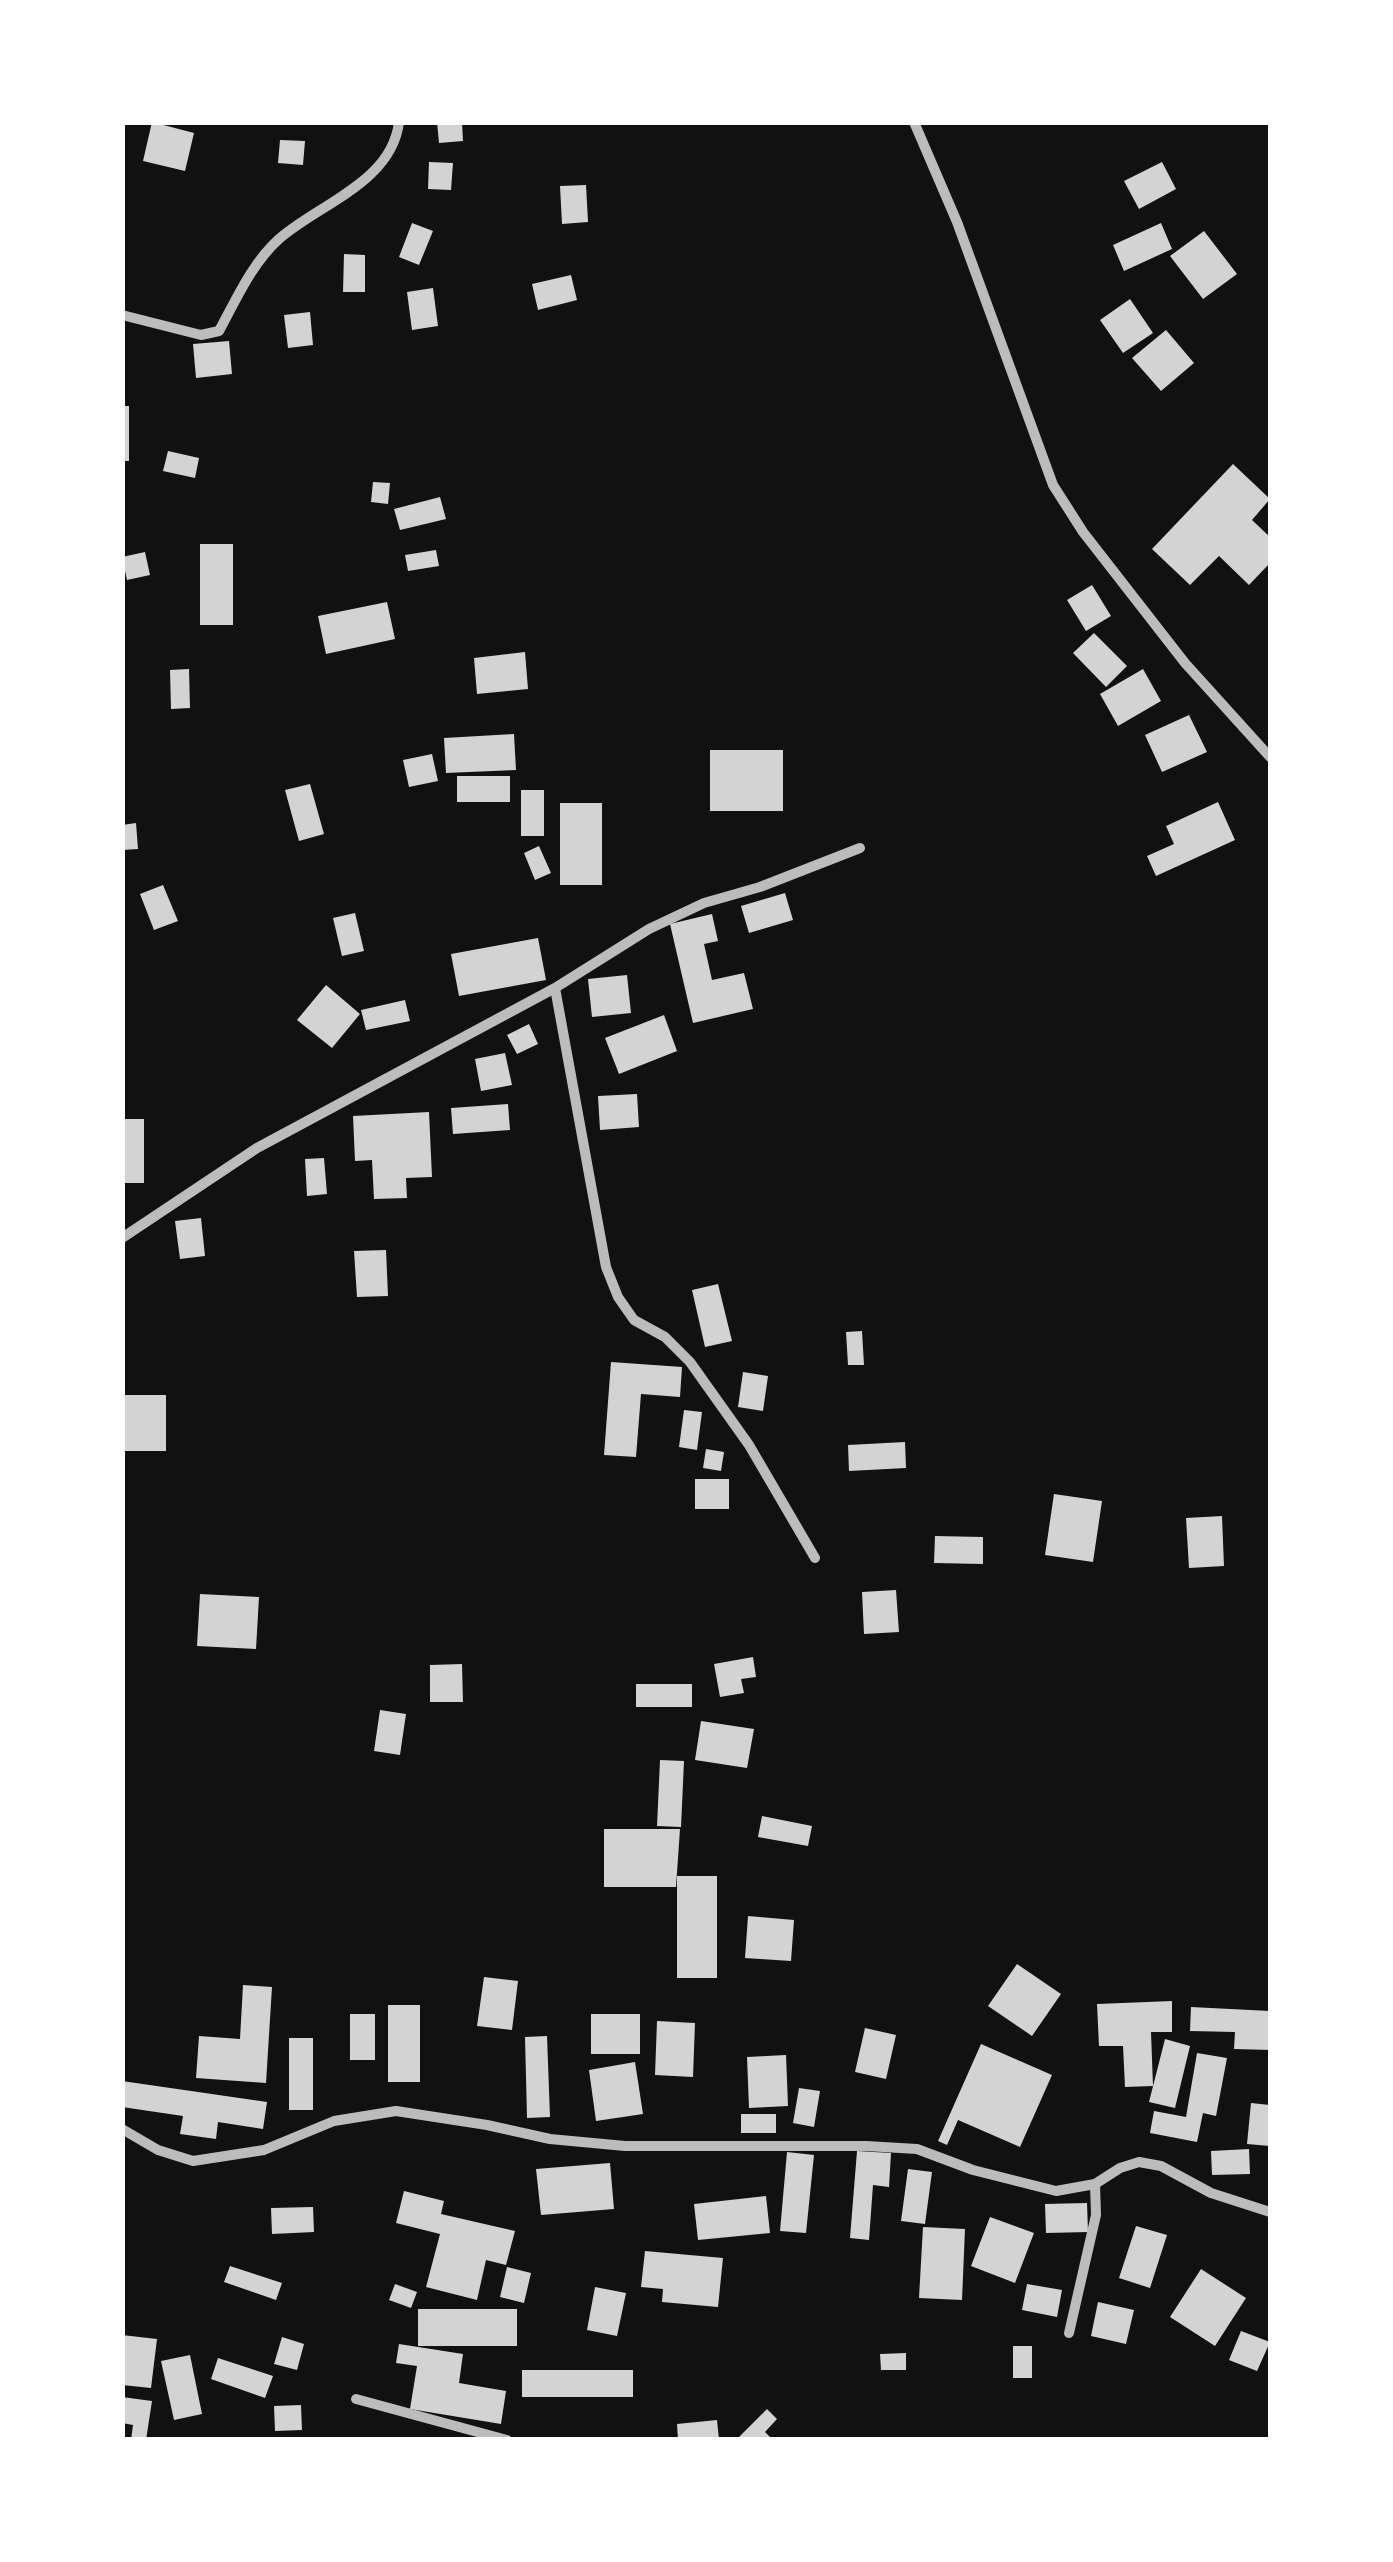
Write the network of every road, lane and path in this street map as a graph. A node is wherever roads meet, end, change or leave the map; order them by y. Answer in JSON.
{"nodes":[{"id":1,"x":399,"y":122,"type":"edge"},
{"id":2,"x":914,"y":122,"type":"edge"},
{"id":3,"x":122,"y":315,"type":"edge"},
{"id":4,"x":1270,"y":757,"type":"edge"},
{"id":5,"x":860,"y":848,"type":"dead end"},
{"id":6,"x":555,"y":988,"type":"junction"},
{"id":7,"x":122,"y":1238,"type":"edge"},
{"id":8,"x":816,"y":1558,"type":"dead end"},
{"id":9,"x":122,"y":2129,"type":"edge"},
{"id":10,"x":1095,"y":2184,"type":"junction"},
{"id":11,"x":1270,"y":2212,"type":"edge"},
{"id":12,"x":1070,"y":2333,"type":"dead end"},
{"id":13,"x":356,"y":2400,"type":"dead end"},
{"id":14,"x":508,"y":2440,"type":"edge"}],
"edges":[{"from":1,"to":3,"type":"street"},
{"from":2,"to":4,"type":"street"},
{"from":5,"to":6,"type":"street"},
{"from":6,"to":7,"type":"street"},
{"from":6,"to":8,"type":"street"},
{"from":9,"to":10,"type":"street"},
{"from":10,"to":11,"type":"street"},
{"from":10,"to":12,"type":"street"},
{"from":13,"to":14,"type":"street"}]}
